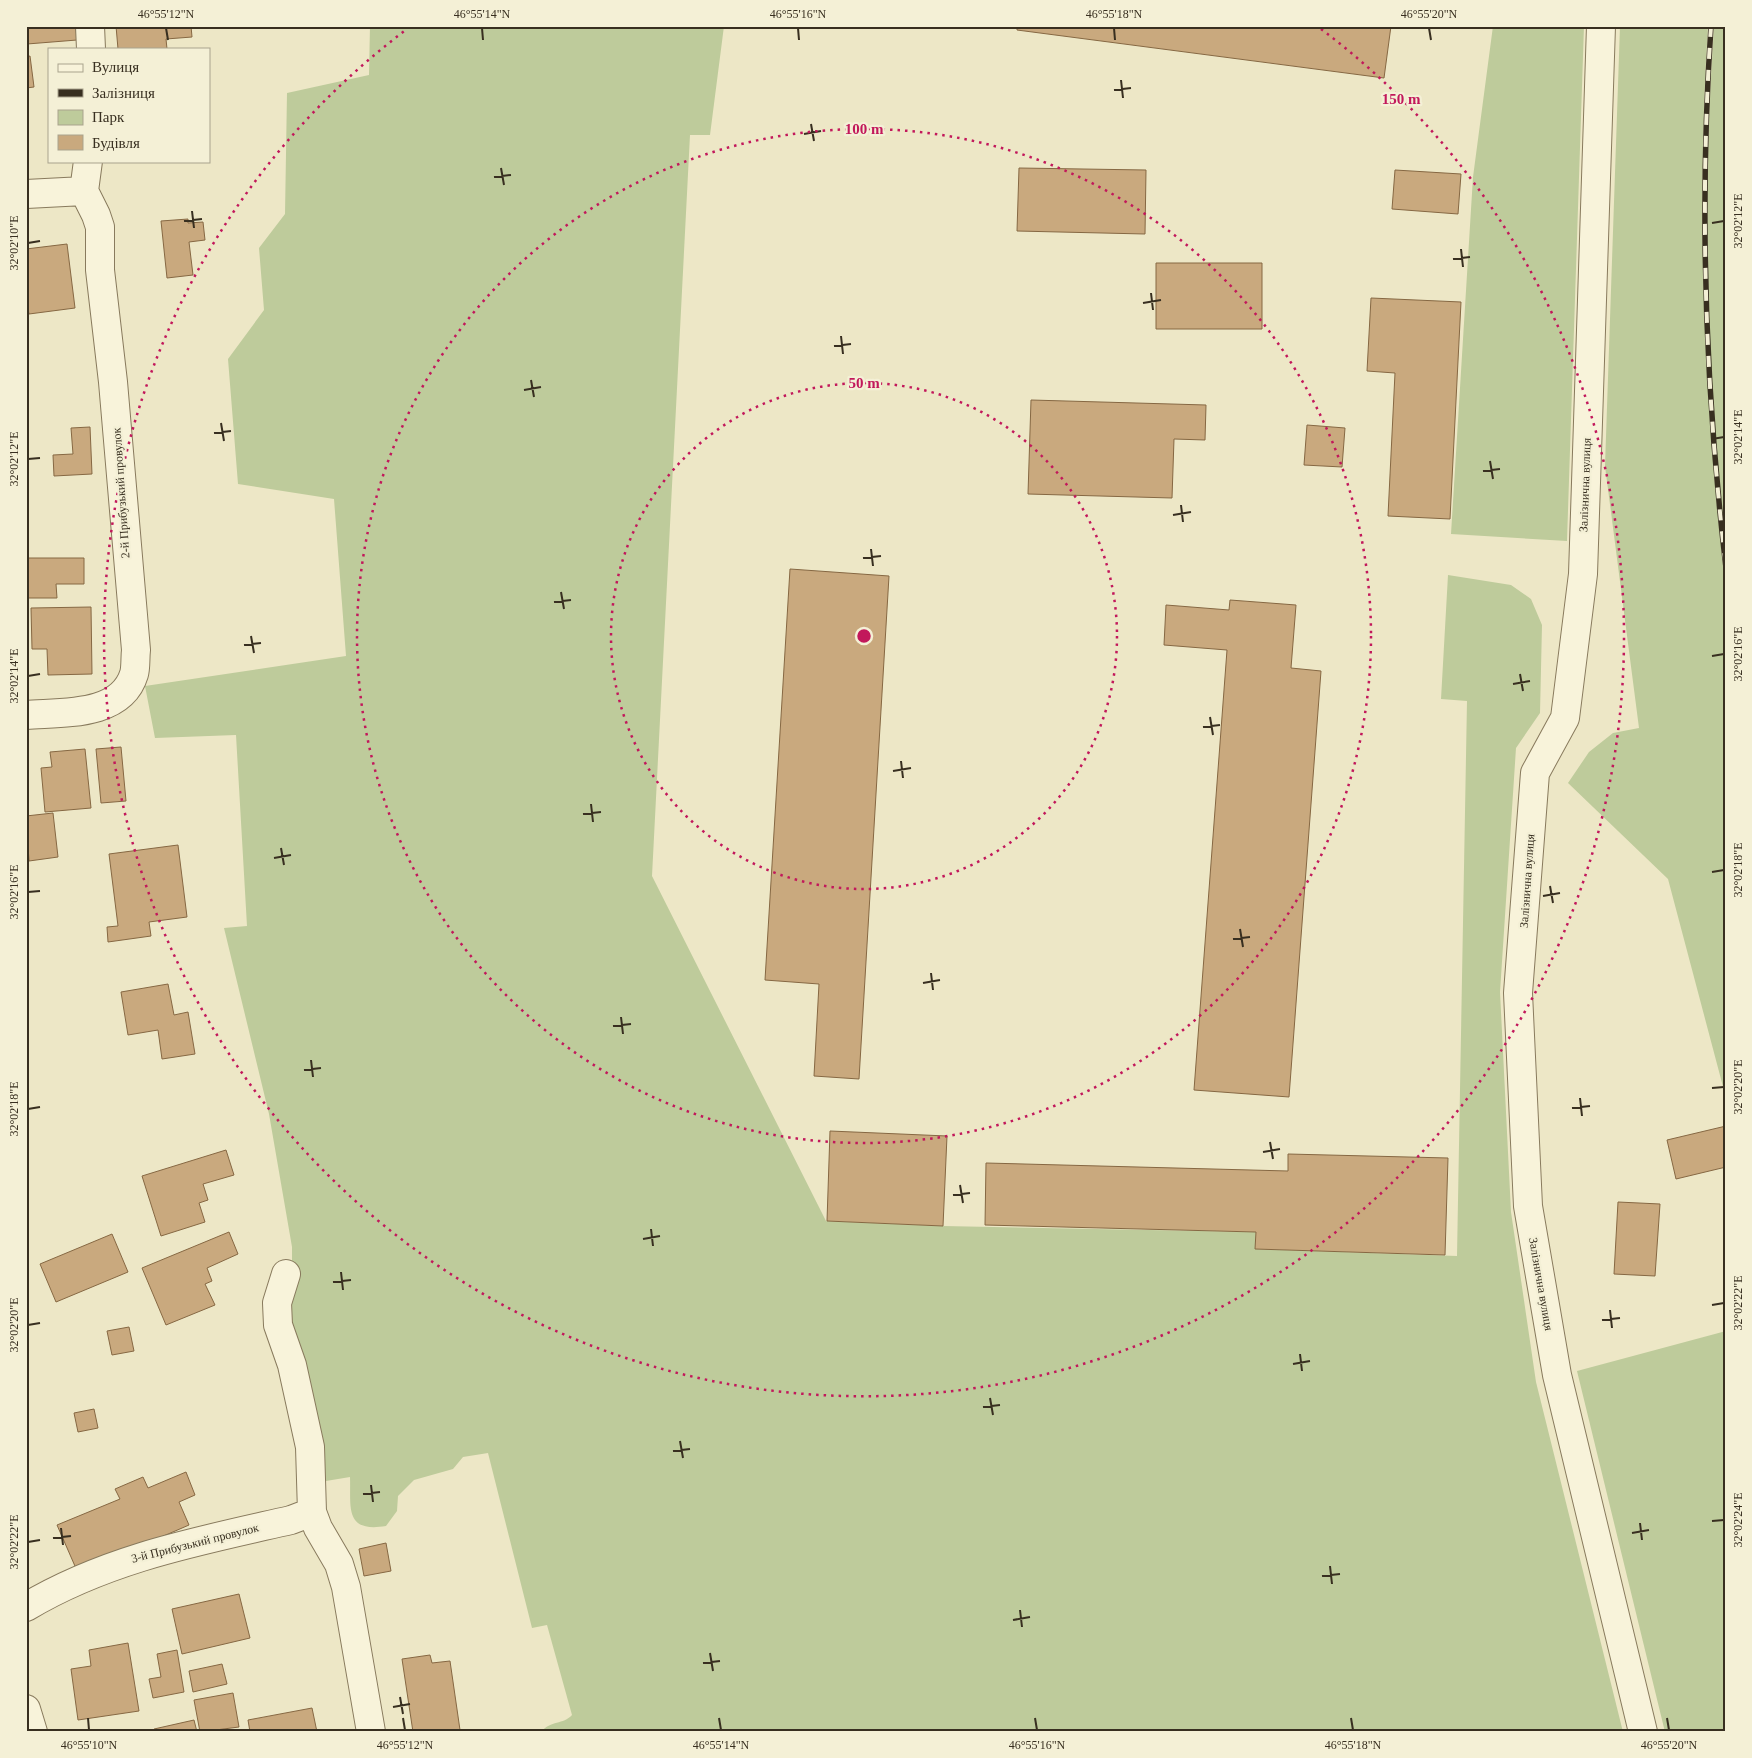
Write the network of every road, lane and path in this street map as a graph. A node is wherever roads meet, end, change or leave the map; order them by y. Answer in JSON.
{"nodes":[{"id":1,"x":90,"y":26,"type":"edge"},
{"id":2,"x":1601,"y":26,"type":"edge"},
{"id":3,"x":91,"y":48,"type":"edge"},
{"id":4,"x":88,"y":162,"type":"edge"},
{"id":5,"x":84,"y":191,"type":"junction"},
{"id":6,"x":26,"y":194,"type":"edge"},
{"id":7,"x":26,"y":715,"type":"edge"},
{"id":8,"x":286,"y":1274,"type":"dead end"},
{"id":9,"x":312,"y":1512,"type":"junction"},
{"id":10,"x":26,"y":1606,"type":"edge"},
{"id":11,"x":26,"y":1709,"type":"edge"},
{"id":12,"x":33,"y":1732,"type":"edge"},
{"id":13,"x":371,"y":1732,"type":"edge"},
{"id":14,"x":1643,"y":1732,"type":"edge"}],
"edges":[{"from":1,"to":3,"type":"street"},
{"from":2,"to":14,"type":"street","name":"Залізнична вулиця"},
{"from":4,"to":5,"type":"street"},
{"from":5,"to":6,"type":"street"},
{"from":5,"to":7,"type":"street","name":"2-й Прибузький провулок"},
{"from":8,"to":9,"type":"street"},
{"from":9,"to":10,"type":"street","name":"3-й Прибузький провулок"},
{"from":9,"to":13,"type":"street"},
{"from":11,"to":12,"type":"street"}]}
